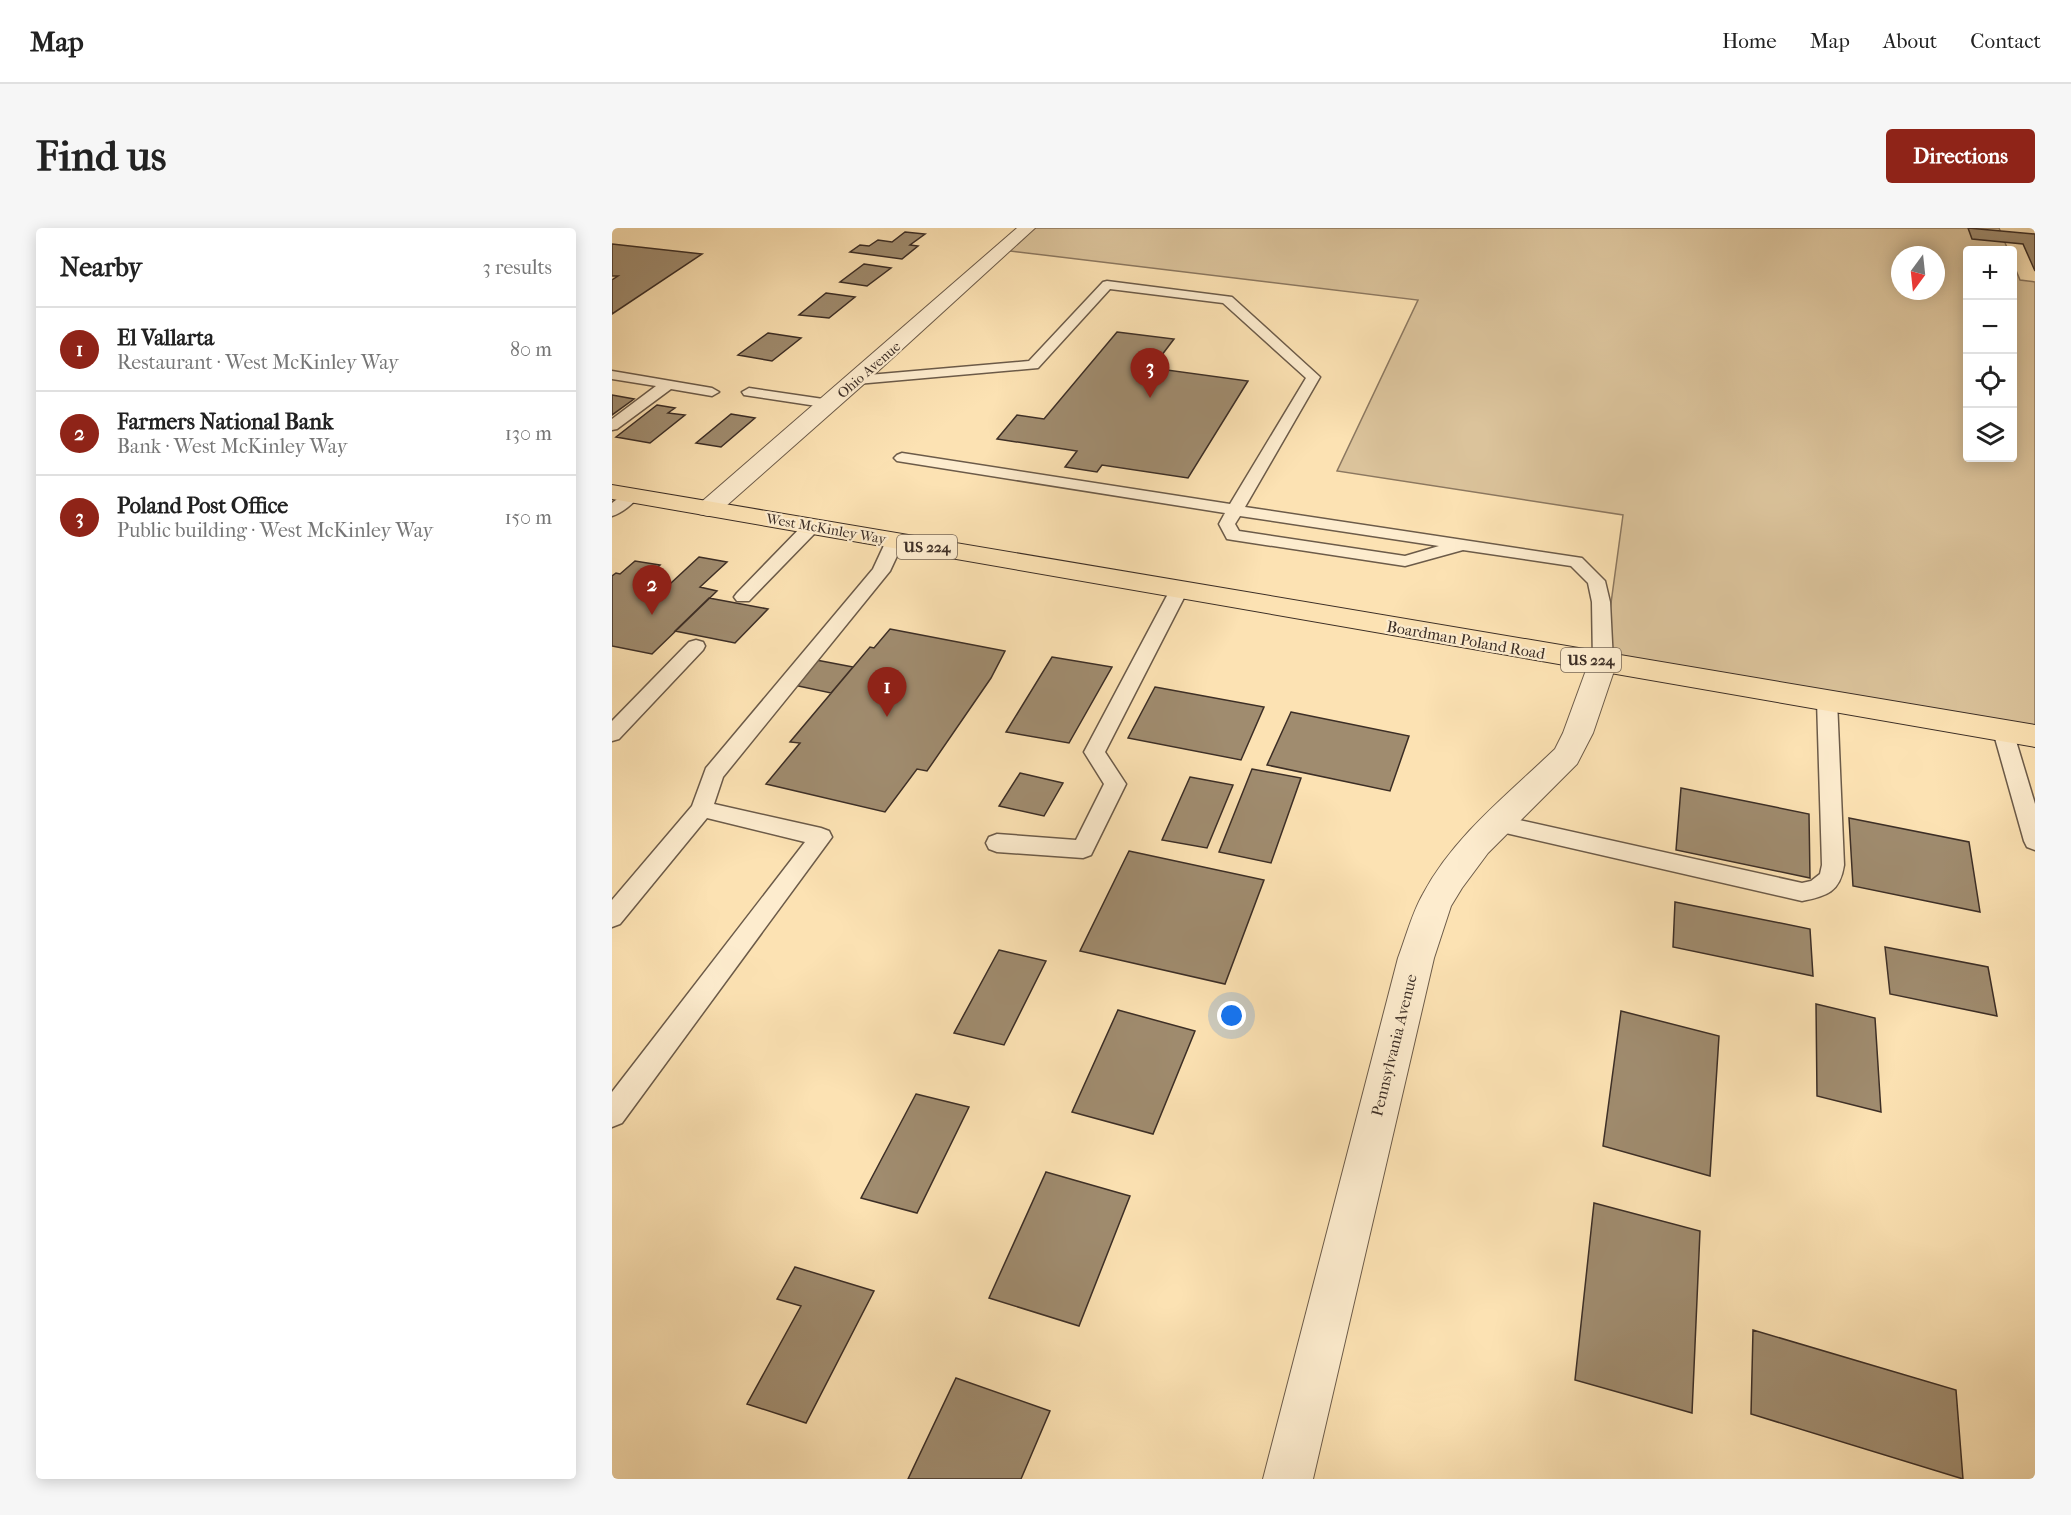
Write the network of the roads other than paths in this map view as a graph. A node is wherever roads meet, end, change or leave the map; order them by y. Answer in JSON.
{"nodes":[{"id":1,"x":1027,"y":228,"type":"edge"},
{"id":2,"x":612,"y":375,"type":"edge"},
{"id":3,"x":857,"y":380,"type":"junction"},
{"id":4,"x":668,"y":384,"type":"junction"},
{"id":5,"x":712,"y":392,"type":"dead end"},
{"id":6,"x":749,"y":392,"type":"dead end"},
{"id":7,"x":830,"y":404,"type":"junction"},
{"id":8,"x":612,"y":426,"type":"edge"},
{"id":9,"x":902,"y":458,"type":"dead end"},
{"id":10,"x":621,"y":494,"type":"edge"},
{"id":11,"x":708,"y":509,"type":"junction"},
{"id":12,"x":1235,"y":510,"type":"junction"},
{"id":13,"x":612,"y":511,"type":"edge"},
{"id":14,"x":811,"y":527,"type":"junction"},
{"id":15,"x":895,"y":541,"type":"junction"},
{"id":16,"x":1462,"y":545,"type":"junction"},
{"id":17,"x":1146,"y":584,"type":"joint"},
{"id":18,"x":1179,"y":590,"type":"junction"},
{"id":19,"x":743,"y":597,"type":"dead end"},
{"id":20,"x":696,"y":646,"type":"dead end"},
{"id":21,"x":1603,"y":662,"type":"junction"},
{"id":22,"x":1827,"y":700,"type":"junction"},
{"id":23,"x":619,"y":718,"type":"edge"},
{"id":24,"x":2003,"y":730,"type":"junction"},
{"id":25,"x":612,"y":734,"type":"edge"},
{"id":26,"x":2035,"y":736,"type":"edge"},
{"id":27,"x":702,"y":809,"type":"junction"},
{"id":28,"x":1497,"y":823,"type":"junction"},
{"id":29,"x":2035,"y":841,"type":"edge"},
{"id":30,"x":997,"y":843,"type":"dead end"},
{"id":31,"x":612,"y":917,"type":"edge"},
{"id":32,"x":612,"y":1114,"type":"edge"},
{"id":33,"x":1288,"y":1479,"type":"edge"}],
"edges":[{"from":1,"to":3,"type":"street","name":"Ohio Avenue"},
{"from":2,"to":4,"type":"lane"},
{"from":3,"to":7,"type":"street","name":"Ohio Avenue"},
{"from":3,"to":12,"type":"lane"},
{"from":4,"to":5,"type":"lane"},
{"from":4,"to":8,"type":"lane"},
{"from":6,"to":7,"type":"lane"},
{"from":7,"to":11,"type":"street","name":"Ohio Avenue"},
{"from":9,"to":12,"type":"lane"},
{"from":10,"to":11,"type":"main road","name":"West McKinley Way","number":"US 224"},
{"from":10,"to":13,"type":"lane"},
{"from":11,"to":14,"type":"main road","name":"West McKinley Way","number":"US 224"},
{"from":12,"to":16,"type":"lane"},
{"from":12,"to":16,"type":"lane"},
{"from":14,"to":15,"type":"main road","name":"West McKinley Way","number":"US 224"},
{"from":14,"to":19,"type":"lane"},
{"from":15,"to":17,"type":"main road","name":"West McKinley Way","number":"US 224"},
{"from":15,"to":27,"type":"lane"},
{"from":16,"to":21,"type":"lane"},
{"from":17,"to":18,"type":"main road","name":"Boardman Poland Road","number":"US 224"},
{"from":18,"to":21,"type":"main road","name":"Boardman Poland Road","number":"US 224"},
{"from":18,"to":30,"type":"lane"},
{"from":20,"to":23,"type":"lane"},
{"from":21,"to":22,"type":"main road","name":"Boardman Poland Road","number":"US 224"},
{"from":21,"to":28,"type":"street","name":"Pennsylvania Avenue"},
{"from":22,"to":24,"type":"main road","name":"Boardman Poland Road","number":"US 224"},
{"from":22,"to":28,"type":"lane"},
{"from":23,"to":25,"type":"lane"},
{"from":24,"to":26,"type":"main road","name":"Boardman Poland Road","number":"US 224"},
{"from":24,"to":29,"type":"lane"},
{"from":27,"to":31,"type":"lane"},
{"from":27,"to":32,"type":"lane"},
{"from":28,"to":33,"type":"street","name":"Pennsylvania Avenue"}]}
